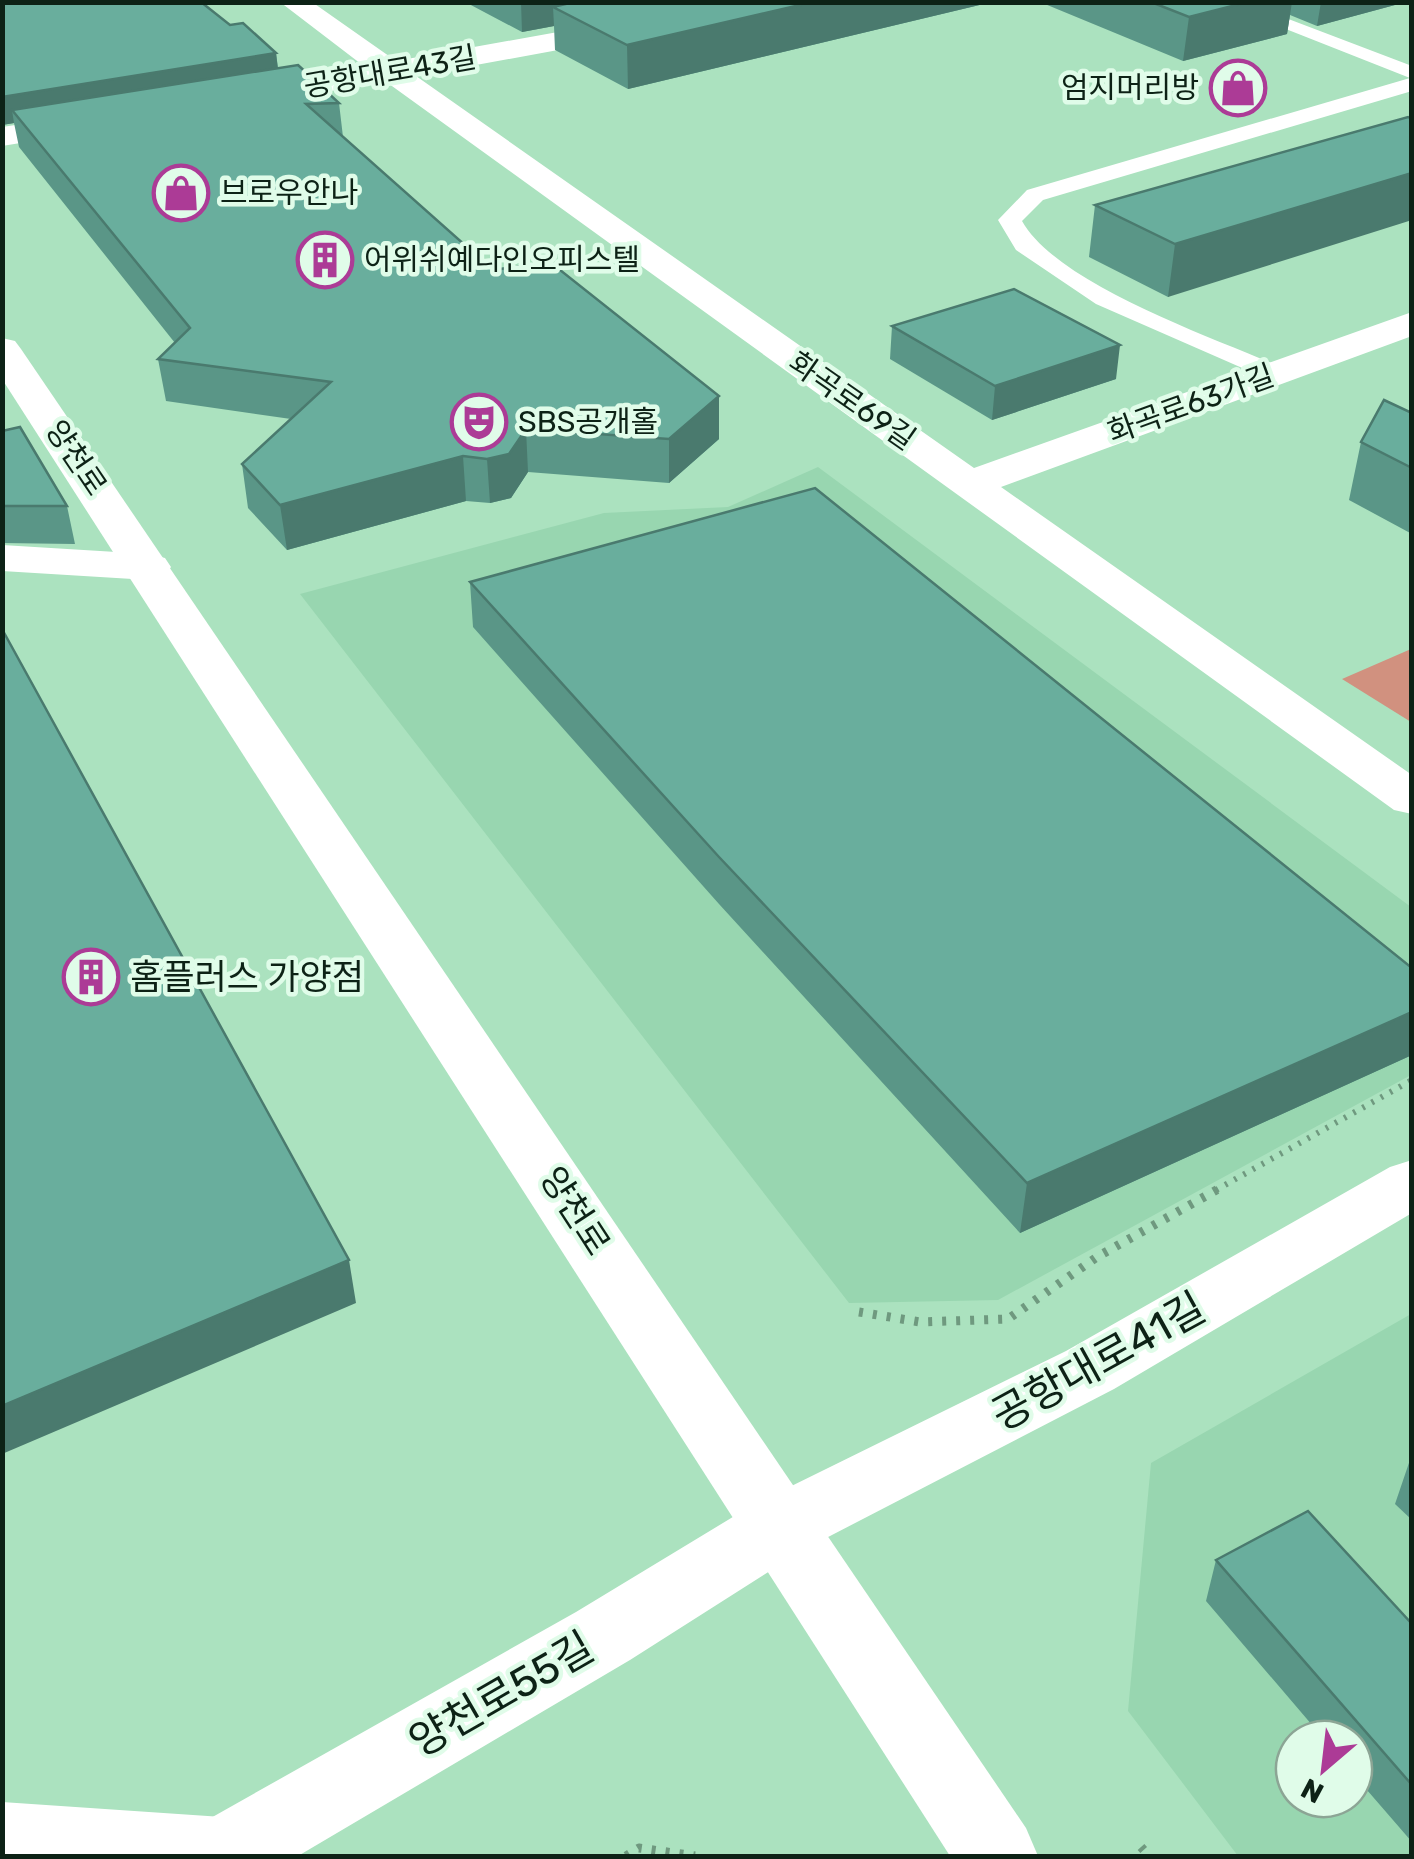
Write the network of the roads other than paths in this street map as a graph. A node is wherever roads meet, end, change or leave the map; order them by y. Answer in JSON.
{"nodes":[{"id":1,"x":293,"y":2,"type":"edge"},
{"id":2,"x":1226,"y":2,"type":"edge"},
{"id":3,"x":713,"y":3,"type":"edge"},
{"id":4,"x":1412,"y":72,"type":"edge"},
{"id":5,"x":393,"y":73,"type":"junction"},
{"id":6,"x":1412,"y":84,"type":"edge"},
{"id":7,"x":217,"y":102,"type":"edge"},
{"id":8,"x":120,"y":118,"type":"edge"},
{"id":9,"x":2,"y":137,"type":"edge"},
{"id":10,"x":1412,"y":323,"type":"edge"},
{"id":11,"x":2,"y":349,"type":"edge"},
{"id":12,"x":1274,"y":374,"type":"junction"},
{"id":13,"x":969,"y":484,"type":"junction"},
{"id":14,"x":2,"y":558,"type":"edge"},
{"id":15,"x":149,"y":567,"type":"junction"},
{"id":16,"x":1412,"y":798,"type":"edge"},
{"id":17,"x":1412,"y":1183,"type":"edge"},
{"id":18,"x":777,"y":1528,"type":"junction"},
{"id":19,"x":2,"y":1828,"type":"edge"},
{"id":20,"x":231,"y":1851,"type":"edge"},
{"id":21,"x":997,"y":1856,"type":"edge"}],
"edges":[{"from":1,"to":5,"type":"street","name":"화곡로69길"},
{"from":2,"to":4,"type":"lane"},
{"from":3,"to":5,"type":"street","name":"공항대로43길"},
{"from":5,"to":7,"type":"street","name":"공항대로43길"},
{"from":5,"to":13,"type":"street","name":"화곡로69길"},
{"from":6,"to":12,"type":"lane"},
{"from":8,"to":9,"type":"street"},
{"from":10,"to":12,"type":"street","name":"화곡로63가길"},
{"from":11,"to":15,"type":"street","name":"양천로"},
{"from":12,"to":13,"type":"street","name":"화곡로63가길"},
{"from":13,"to":16,"type":"street","name":"화곡로69길"},
{"from":14,"to":15,"type":"street"},
{"from":15,"to":18,"type":"street","name":"양천로"},
{"from":17,"to":18,"type":"street","name":"공항대로41길"},
{"from":18,"to":20,"type":"street","name":"양천로55길"},
{"from":18,"to":21,"type":"street","name":"양천로"},
{"from":19,"to":20,"type":"lane"}]}
